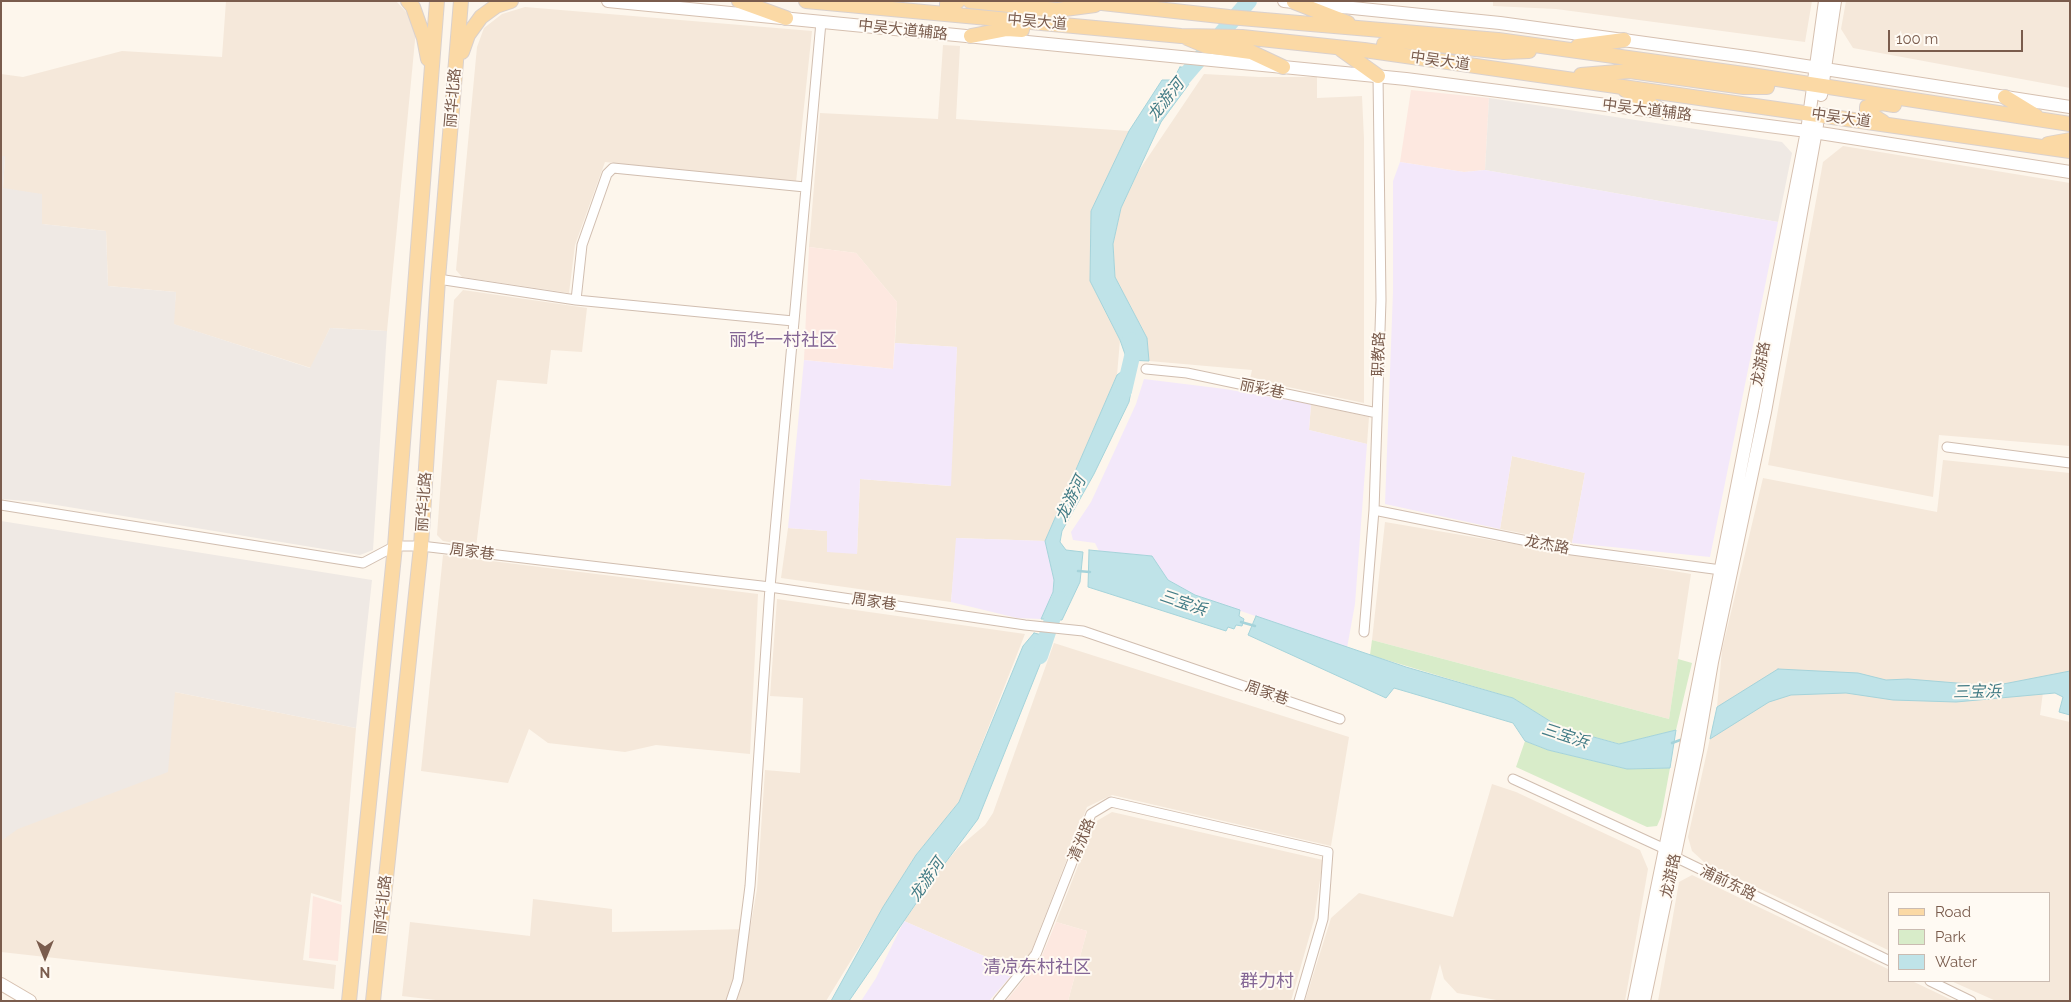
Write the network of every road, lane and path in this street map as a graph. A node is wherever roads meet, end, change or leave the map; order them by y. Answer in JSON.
{"nodes":[{"id":1,"x":408,"y":1,"type":"edge"},
{"id":2,"x":437,"y":1,"type":"edge"},
{"id":3,"x":461,"y":1,"type":"edge"},
{"id":4,"x":511,"y":1,"type":"edge"},
{"id":5,"x":608,"y":1,"type":"edge"},
{"id":6,"x":739,"y":1,"type":"edge"},
{"id":7,"x":806,"y":1,"type":"edge"},
{"id":8,"x":958,"y":1,"type":"edge"},
{"id":9,"x":970,"y":1,"type":"edge"},
{"id":10,"x":1084,"y":1,"type":"edge"},
{"id":11,"x":1826,"y":1,"type":"edge"},
{"id":12,"x":1835,"y":1,"type":"edge"},
{"id":13,"x":1289,"y":2,"type":"edge"},
{"id":14,"x":1106,"y":3,"type":"junction"},
{"id":15,"x":962,"y":16,"type":"junction"},
{"id":16,"x":786,"y":18,"type":"junction"},
{"id":17,"x":821,"y":22,"type":"junction"},
{"id":18,"x":1329,"y":26,"type":"junction"},
{"id":19,"x":1092,"y":28,"type":"junction"},
{"id":20,"x":1362,"y":28,"type":"junction"},
{"id":21,"x":971,"y":36,"type":"junction"},
{"id":22,"x":1242,"y":37,"type":"junction"},
{"id":23,"x":1624,"y":40,"type":"junction"},
{"id":24,"x":1211,"y":41,"type":"junction"},
{"id":25,"x":1338,"y":47,"type":"junction"},
{"id":26,"x":1558,"y":48,"type":"junction"},
{"id":27,"x":1394,"y":54,"type":"junction"},
{"id":28,"x":1283,"y":67,"type":"junction"},
{"id":29,"x":1820,"y":68,"type":"junction"},
{"id":30,"x":455,"y":74,"type":"junction"},
{"id":31,"x":1751,"y":75,"type":"junction"},
{"id":32,"x":1378,"y":76,"type":"junction"},
{"id":33,"x":432,"y":77,"type":"junction"},
{"id":34,"x":1556,"y":77,"type":"junction"},
{"id":35,"x":1615,"y":85,"type":"junction"},
{"id":36,"x":1818,"y":85,"type":"junction"},
{"id":37,"x":2005,"y":97,"type":"junction"},
{"id":38,"x":2070,"y":107,"type":"edge"},
{"id":39,"x":1666,"y":112,"type":"junction"},
{"id":40,"x":1814,"y":114,"type":"junction"},
{"id":41,"x":2043,"y":120,"type":"junction"},
{"id":42,"x":2065,"y":124,"type":"edge"},
{"id":43,"x":1888,"y":125,"type":"junction"},
{"id":44,"x":1812,"y":132,"type":"junction"},
{"id":45,"x":2070,"y":140,"type":"edge"},
{"id":46,"x":2009,"y":142,"type":"junction"},
{"id":47,"x":2035,"y":146,"type":"junction"},
{"id":48,"x":2070,"y":151,"type":"edge"},
{"id":49,"x":2070,"y":160,"type":"edge"},
{"id":50,"x":2070,"y":172,"type":"edge"},
{"id":51,"x":805,"y":187,"type":"junction"},
{"id":52,"x":438,"y":279,"type":"junction"},
{"id":53,"x":576,"y":300,"type":"junction"},
{"id":54,"x":793,"y":322,"type":"junction"},
{"id":55,"x":1146,"y":369,"type":"dead end"},
{"id":56,"x":1377,"y":414,"type":"junction"},
{"id":57,"x":1947,"y":447,"type":"dead end"},
{"id":58,"x":2070,"y":463,"type":"edge"},
{"id":59,"x":1,"y":505,"type":"edge"},
{"id":60,"x":1374,"y":510,"type":"junction"},
{"id":61,"x":395,"y":546,"type":"junction"},
{"id":62,"x":421,"y":546,"type":"junction"},
{"id":63,"x":1721,"y":570,"type":"junction"},
{"id":64,"x":770,"y":587,"type":"junction"},
{"id":65,"x":1364,"y":632,"type":"dead end"},
{"id":66,"x":1340,"y":719,"type":"dead end"},
{"id":67,"x":1513,"y":779,"type":"dead end"},
{"id":68,"x":1670,"y":853,"type":"junction"},
{"id":69,"x":1888,"y":960,"type":"edge"},
{"id":70,"x":1932,"y":982,"type":"edge"},
{"id":71,"x":1,"y":984,"type":"edge"},
{"id":72,"x":30,"y":1001,"type":"edge"},
{"id":73,"x":349,"y":1001,"type":"edge"},
{"id":74,"x":373,"y":1001,"type":"edge"},
{"id":75,"x":731,"y":1001,"type":"edge"},
{"id":76,"x":998,"y":1001,"type":"edge"},
{"id":77,"x":1299,"y":1001,"type":"edge"},
{"id":78,"x":1634,"y":1001,"type":"edge"},
{"id":79,"x":1644,"y":1001,"type":"edge"},
{"id":80,"x":1971,"y":1001,"type":"edge"}],
"edges":[{"from":1,"to":33,"type":"main road"},
{"from":2,"to":33,"type":"main road","name":"丽华北路"},
{"from":3,"to":30,"type":"main road","name":"丽华北路"},
{"from":4,"to":30,"type":"main road"},
{"from":5,"to":16,"type":"main road","name":"中吴大道辅路"},
{"from":6,"to":16,"type":"main road"},
{"from":7,"to":15,"type":"main road","name":"中吴大道"},
{"from":8,"to":15,"type":"main road"},
{"from":9,"to":14,"type":"main road"},
{"from":10,"to":14,"type":"main road","name":"中吴大道"},
{"from":11,"to":29,"type":"main road","name":"龙游路"},
{"from":12,"to":29,"type":"main road","name":"龙游路"},
{"from":13,"to":20,"type":"main road"},
{"from":13,"to":23,"type":"main road"},
{"from":14,"to":18,"type":"main road","name":"中吴大道"},
{"from":15,"to":19,"type":"main road","name":"中吴大道"},
{"from":16,"to":17,"type":"main road","name":"中吴大道辅路"},
{"from":17,"to":21,"type":"main road","name":"中吴大道辅路"},
{"from":17,"to":51,"type":"street"},
{"from":18,"to":20,"type":"main road","name":"中吴大道"},
{"from":18,"to":22,"type":"main road"},
{"from":19,"to":21,"type":"main road"},
{"from":19,"to":24,"type":"main road","name":"中吴大道"},
{"from":20,"to":26,"type":"main road","name":"中吴大道"},
{"from":21,"to":28,"type":"main road","name":"中吴大道辅路"},
{"from":22,"to":24,"type":"main road","name":"中吴大道"},
{"from":22,"to":25,"type":"main road","name":"中吴大道"},
{"from":23,"to":26,"type":"main road"},
{"from":23,"to":29,"type":"main road"},
{"from":24,"to":28,"type":"main road"},
{"from":25,"to":27,"type":"main road","name":"中吴大道"},
{"from":25,"to":32,"type":"main road"},
{"from":26,"to":27,"type":"main road"},
{"from":26,"to":31,"type":"main road","name":"中吴大道"},
{"from":27,"to":34,"type":"main road","name":"中吴大道"},
{"from":28,"to":32,"type":"main road","name":"中吴大道辅路"},
{"from":29,"to":36,"type":"main road","name":"龙游路"},
{"from":29,"to":37,"type":"main road"},
{"from":30,"to":52,"type":"main road","name":"丽华北路"},
{"from":31,"to":34,"type":"main road"},
{"from":31,"to":36,"type":"main road","name":"中吴大道"},
{"from":32,"to":39,"type":"main road","name":"中吴大道辅路"},
{"from":32,"to":56,"type":"street","name":"职教路"},
{"from":33,"to":61,"type":"main road","name":"丽华北路"},
{"from":34,"to":35,"type":"main road","name":"中吴大道"},
{"from":35,"to":39,"type":"main road"},
{"from":35,"to":40,"type":"main road","name":"中吴大道"},
{"from":36,"to":40,"type":"main road","name":"龙游路"},
{"from":36,"to":41,"type":"main road","name":"中吴大道"},
{"from":37,"to":38,"type":"main road"},
{"from":37,"to":41,"type":"main road"},
{"from":39,"to":44,"type":"main road","name":"中吴大道辅路"},
{"from":40,"to":43,"type":"main road","name":"中吴大道"},
{"from":40,"to":44,"type":"main road","name":"龙游路"},
{"from":41,"to":42,"type":"main road","name":"中吴大道"},
{"from":42,"to":43,"type":"main road"},
{"from":43,"to":46,"type":"main road","name":"中吴大道"},
{"from":44,"to":50,"type":"main road","name":"中吴大道辅路"},
{"from":44,"to":63,"type":"main road","name":"龙游路"},
{"from":44,"to":68,"type":"main road","name":"龙游路"},
{"from":45,"to":47,"type":"main road"},
{"from":46,"to":47,"type":"main road","name":"中吴大道"},
{"from":46,"to":49,"type":"main road"},
{"from":47,"to":48,"type":"main road","name":"中吴大道"},
{"from":51,"to":53,"type":"street"},
{"from":51,"to":54,"type":"street"},
{"from":52,"to":53,"type":"street"},
{"from":52,"to":62,"type":"main road","name":"丽华北路"},
{"from":53,"to":54,"type":"street"},
{"from":54,"to":64,"type":"street"},
{"from":55,"to":56,"type":"street","name":"丽彩巷"},
{"from":56,"to":60,"type":"street","name":"职教路"},
{"from":57,"to":58,"type":"street"},
{"from":59,"to":61,"type":"street"},
{"from":60,"to":63,"type":"street","name":"龙杰路"},
{"from":60,"to":65,"type":"street","name":"职教路"},
{"from":61,"to":62,"type":"street","name":"周家巷"},
{"from":61,"to":73,"type":"main road","name":"丽华北路"},
{"from":62,"to":64,"type":"street","name":"周家巷"},
{"from":62,"to":74,"type":"main road","name":"丽华北路"},
{"from":63,"to":68,"type":"main road","name":"龙游路"},
{"from":64,"to":66,"type":"street","name":"周家巷"},
{"from":64,"to":75,"type":"street"},
{"from":67,"to":68,"type":"street","name":"浦前东路"},
{"from":68,"to":69,"type":"street","name":"浦前东路"},
{"from":68,"to":78,"type":"main road","name":"龙游路"},
{"from":68,"to":79,"type":"main road","name":"龙游路"},
{"from":70,"to":80,"type":"street"},
{"from":71,"to":72,"type":"main road"},
{"from":76,"to":77,"type":"street","name":"清洑路"}]}
